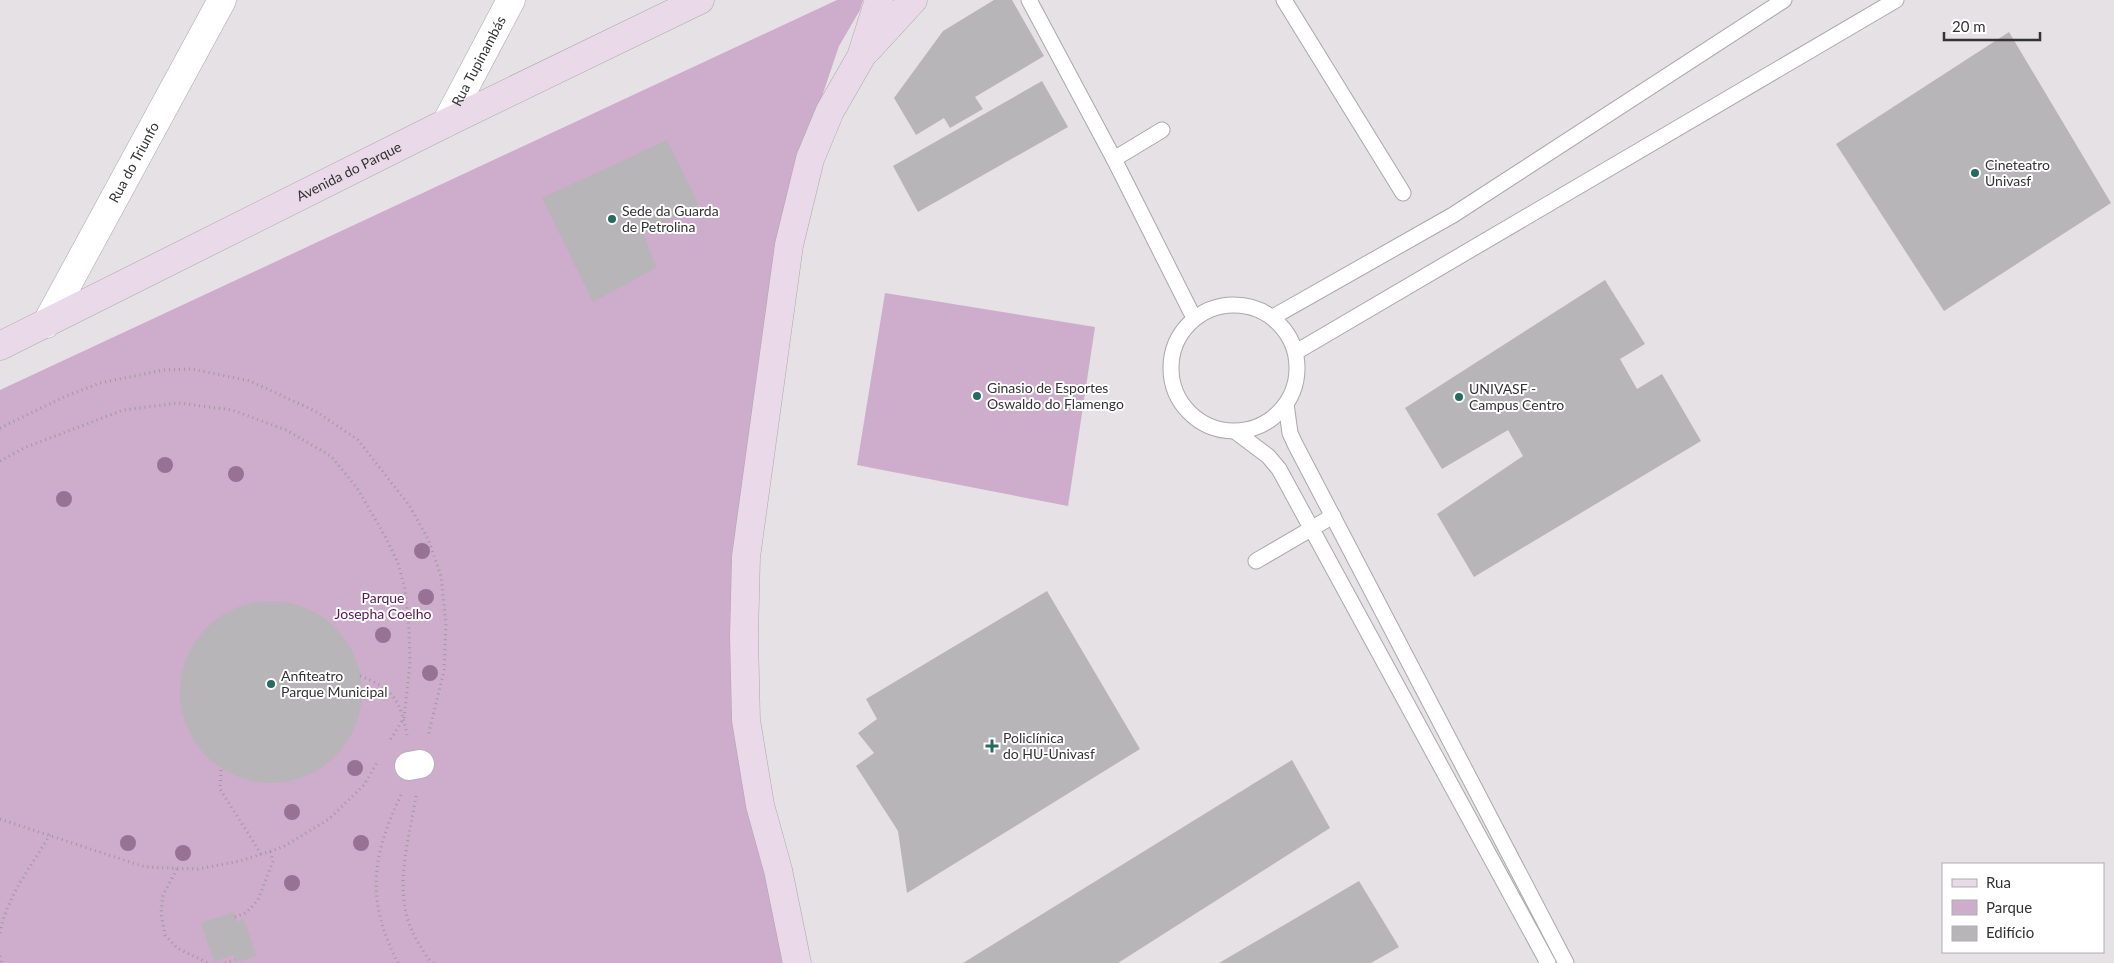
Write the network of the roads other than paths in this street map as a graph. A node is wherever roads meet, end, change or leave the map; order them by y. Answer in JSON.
{"nodes":[{"id":1,"x":222,"y":0,"type":"edge"},
{"id":2,"x":511,"y":0,"type":"edge"},
{"id":3,"x":700,"y":0,"type":"edge"},
{"id":4,"x":879,"y":0,"type":"edge"},
{"id":5,"x":913,"y":0,"type":"edge"},
{"id":6,"x":1029,"y":0,"type":"edge"},
{"id":7,"x":1284,"y":0,"type":"edge"},
{"id":8,"x":1784,"y":0,"type":"edge"},
{"id":9,"x":1896,"y":0,"type":"edge"},
{"id":10,"x":861,"y":57,"type":"junction"},
{"id":11,"x":446,"y":123,"type":"junction"},
{"id":12,"x":1162,"y":130,"type":"dead end"},
{"id":13,"x":1114,"y":159,"type":"junction"},
{"id":14,"x":1403,"y":193,"type":"dead end"},
{"id":15,"x":1273,"y":317,"type":"junction"},
{"id":16,"x":1194,"y":318,"type":"junction"},
{"id":17,"x":46,"y":324,"type":"junction"},
{"id":18,"x":0,"y":346,"type":"edge"},
{"id":19,"x":1296,"y":352,"type":"junction"},
{"id":20,"x":1286,"y":404,"type":"junction"},
{"id":21,"x":1236,"y":432,"type":"junction"},
{"id":22,"x":1333,"y":516,"type":"junction"},
{"id":23,"x":1312,"y":529,"type":"junction"},
{"id":24,"x":1256,"y":561,"type":"dead end"},
{"id":25,"x":797,"y":963,"type":"edge"},
{"id":26,"x":1548,"y":963,"type":"edge"},
{"id":27,"x":1566,"y":963,"type":"edge"}],
"edges":[{"from":1,"to":17,"type":"street","name":"Rua do Triunfo"},
{"from":2,"to":11,"type":"street","name":"Rua Tupinambás"},
{"from":3,"to":11,"type":"street","name":"Avenida do Parque"},
{"from":4,"to":10,"type":"street"},
{"from":5,"to":10,"type":"street"},
{"from":6,"to":13,"type":"lane"},
{"from":7,"to":14,"type":"lane"},
{"from":8,"to":15,"type":"lane"},
{"from":9,"to":19,"type":"lane"},
{"from":10,"to":25,"type":"street"},
{"from":11,"to":17,"type":"street","name":"Avenida do Parque"},
{"from":12,"to":13,"type":"lane"},
{"from":13,"to":16,"type":"lane"},
{"from":15,"to":16,"type":"lane"},
{"from":15,"to":19,"type":"lane"},
{"from":16,"to":21,"type":"lane"},
{"from":17,"to":18,"type":"street","name":"Avenida do Parque"},
{"from":19,"to":20,"type":"lane"},
{"from":20,"to":21,"type":"lane"},
{"from":20,"to":22,"type":"lane"},
{"from":21,"to":23,"type":"lane"},
{"from":22,"to":23,"type":"lane"},
{"from":22,"to":27,"type":"lane"},
{"from":23,"to":24,"type":"lane"},
{"from":23,"to":26,"type":"lane"}]}
